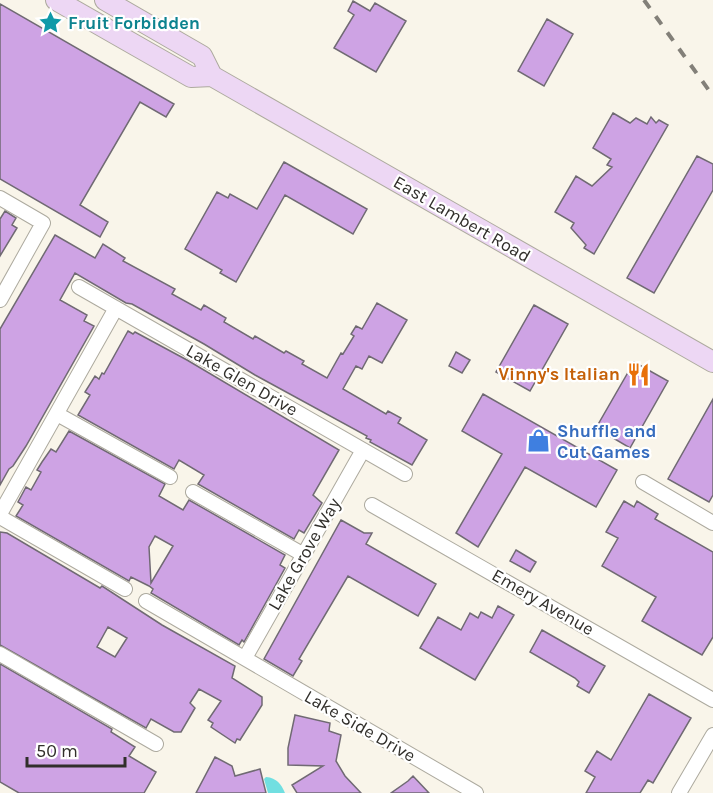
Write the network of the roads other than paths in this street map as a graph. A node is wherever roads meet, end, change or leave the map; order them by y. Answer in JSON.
{"nodes":[{"id":1,"x":56,"y":0,"type":"edge"},
{"id":2,"x":105,"y":0,"type":"edge"},
{"id":3,"x":212,"y":76,"type":"junction"},
{"id":4,"x":0,"y":198,"type":"edge"},
{"id":5,"x":79,"y":287,"type":"dead end"},
{"id":6,"x":0,"y":300,"type":"edge"},
{"id":7,"x":116,"y":308,"type":"junction"},
{"id":8,"x":713,"y":362,"type":"edge"},
{"id":9,"x":57,"y":414,"type":"junction"},
{"id":10,"x":363,"y":450,"type":"junction"},
{"id":11,"x":405,"y":474,"type":"dead end"},
{"id":12,"x":170,"y":477,"type":"dead end"},
{"id":13,"x":643,"y":482,"type":"dead end"},
{"id":14,"x":194,"y":492,"type":"dead end"},
{"id":15,"x":372,"y":506,"type":"dead end"},
{"id":16,"x":0,"y":516,"type":"edge"},
{"id":17,"x":713,"y":523,"type":"edge"},
{"id":18,"x":304,"y":555,"type":"junction"},
{"id":19,"x":125,"y":589,"type":"dead end"},
{"id":20,"x":146,"y":601,"type":"dead end"},
{"id":21,"x":0,"y":654,"type":"edge"},
{"id":22,"x":245,"y":658,"type":"junction"},
{"id":23,"x":713,"y":700,"type":"edge"},
{"id":24,"x":713,"y":735,"type":"edge"},
{"id":25,"x":156,"y":744,"type":"dead end"},
{"id":26,"x":476,"y":793,"type":"edge"},
{"id":27,"x":678,"y":793,"type":"edge"}],
"edges":[{"from":1,"to":3,"type":"main road"},
{"from":2,"to":3,"type":"main road"},
{"from":3,"to":8,"type":"main road","name":"East Lambert Road"},
{"from":4,"to":6,"type":"street"},
{"from":5,"to":7,"type":"street","name":"Lake Glen Drive"},
{"from":7,"to":9,"type":"street"},
{"from":7,"to":10,"type":"street","name":"Lake Glen Drive"},
{"from":9,"to":12,"type":"street"},
{"from":9,"to":16,"type":"street"},
{"from":10,"to":11,"type":"street","name":"Lake Glen Drive"},
{"from":10,"to":18,"type":"street","name":"Lake Grove Way"},
{"from":13,"to":17,"type":"street"},
{"from":14,"to":18,"type":"street"},
{"from":15,"to":23,"type":"street","name":"Emery Avenue"},
{"from":16,"to":19,"type":"street"},
{"from":18,"to":22,"type":"street","name":"Lake Grove Way"},
{"from":20,"to":22,"type":"street","name":"Lake Side Drive"},
{"from":21,"to":25,"type":"street"},
{"from":22,"to":26,"type":"street","name":"Lake Side Drive"},
{"from":24,"to":27,"type":"street"}]}
